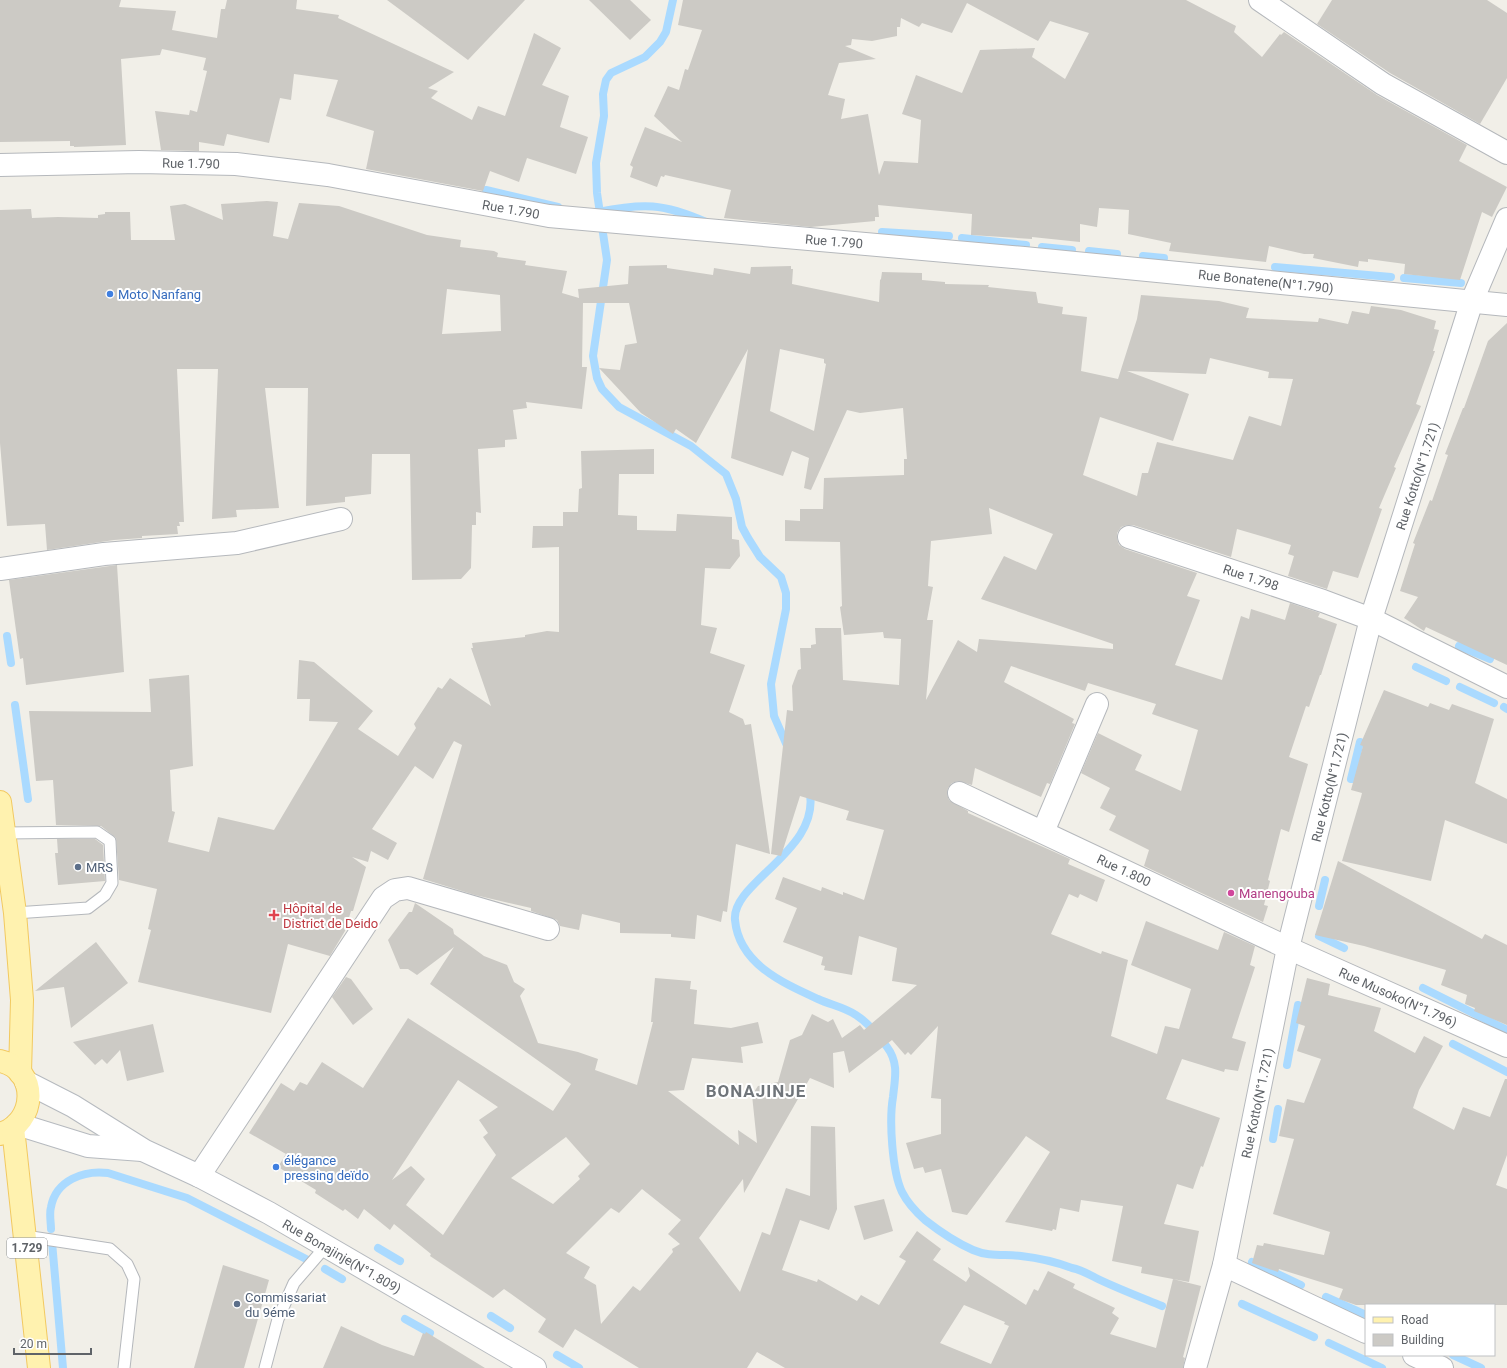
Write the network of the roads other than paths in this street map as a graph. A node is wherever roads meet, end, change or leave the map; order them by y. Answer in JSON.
{"nodes":[{"id":1,"x":1260,"y":0,"type":"edge"},
{"id":2,"x":1507,"y":153,"type":"edge"},
{"id":3,"x":0,"y":164,"type":"edge"},
{"id":4,"x":1507,"y":219,"type":"edge"},
{"id":5,"x":1024,"y":258,"type":"joint"},
{"id":6,"x":1472,"y":301,"type":"junction"},
{"id":7,"x":1507,"y":305,"type":"edge"},
{"id":8,"x":341,"y":519,"type":"dead end"},
{"id":9,"x":1130,"y":537,"type":"dead end"},
{"id":10,"x":0,"y":569,"type":"edge"},
{"id":11,"x":1371,"y":619,"type":"junction"},
{"id":12,"x":1507,"y":686,"type":"edge"},
{"id":13,"x":1097,"y":704,"type":"dead end"},
{"id":14,"x":959,"y":793,"type":"dead end"},
{"id":15,"x":0,"y":802,"type":"edge"},
{"id":16,"x":1043,"y":832,"type":"junction"},
{"id":17,"x":4,"y":833,"type":"junction"},
{"id":18,"x":15,"y":913,"type":"junction"},
{"id":19,"x":548,"y":929,"type":"dead end"},
{"id":20,"x":1288,"y":948,"type":"junction"},
{"id":21,"x":1507,"y":1046,"type":"edge"},
{"id":22,"x":0,"y":1061,"type":"edge"},
{"id":23,"x":23,"y":1077,"type":"junction"},
{"id":24,"x":10,"y":1129,"type":"edge"},
{"id":25,"x":145,"y":1151,"type":"junction"},
{"id":26,"x":199,"y":1176,"type":"junction"},
{"id":27,"x":25,"y":1236,"type":"junction"},
{"id":28,"x":326,"y":1246,"type":"junction"},
{"id":29,"x":1224,"y":1265,"type":"junction"},
{"id":30,"x":1365,"y":1332,"type":"edge"},
{"id":31,"x":1416,"y":1356,"type":"edge"},
{"id":32,"x":39,"y":1368,"type":"edge"},
{"id":33,"x":124,"y":1368,"type":"edge"},
{"id":34,"x":265,"y":1368,"type":"edge"},
{"id":35,"x":535,"y":1368,"type":"edge"},
{"id":36,"x":1195,"y":1368,"type":"edge"},
{"id":37,"x":1442,"y":1368,"type":"edge"}],
"edges":[{"from":1,"to":2,"type":"street"},
{"from":3,"to":5,"type":"street","name":"Rue 1.790"},
{"from":4,"to":6,"type":"street","name":"Rue Kotto(N°1.721)"},
{"from":5,"to":6,"type":"street","name":"Rue Bonatene(N°1.790)"},
{"from":6,"to":7,"type":"street","name":"Rue Bonatene(N°1.790)"},
{"from":6,"to":11,"type":"street","name":"Rue Kotto(N°1.721)"},
{"from":8,"to":10,"type":"street"},
{"from":9,"to":11,"type":"street","name":"Rue 1.798"},
{"from":11,"to":12,"type":"street","name":"Rue 1.798"},
{"from":11,"to":20,"type":"street","name":"Rue Kotto(N°1.721)"},
{"from":13,"to":16,"type":"street"},
{"from":14,"to":16,"type":"street","name":"Rue 1.800"},
{"from":15,"to":17,"type":"main road"},
{"from":16,"to":20,"type":"street","name":"Rue 1.800"},
{"from":17,"to":18,"type":"main road"},
{"from":17,"to":18,"type":"lane"},
{"from":18,"to":23,"type":"main road"},
{"from":19,"to":26,"type":"street"},
{"from":20,"to":21,"type":"street","name":"Rue Musoko(N°1.796)"},
{"from":20,"to":29,"type":"street","name":"Rue Kotto(N°1.721)"},
{"from":22,"to":23,"type":"main road"},
{"from":23,"to":24,"type":"main road"},
{"from":23,"to":25,"type":"street","name":"Rue Bonajinje(N°1.809)"},
{"from":24,"to":25,"type":"street","name":"Rue Bonajinje(N°1.809)"},
{"from":24,"to":27,"type":"main road","number":"1.729"},
{"from":25,"to":26,"type":"street","name":"Rue Bonajinje(N°1.809)"},
{"from":26,"to":28,"type":"street","name":"Rue Bonajinje(N°1.809)"},
{"from":27,"to":32,"type":"main road","number":"1.729"},
{"from":27,"to":33,"type":"lane"},
{"from":28,"to":34,"type":"lane"},
{"from":28,"to":35,"type":"street","name":"Rue Bonajinje(N°1.809)"},
{"from":29,"to":30,"type":"street"},
{"from":29,"to":36,"type":"street","name":"Rue Kotto(N°1.721)"},
{"from":31,"to":37,"type":"street"}]}
